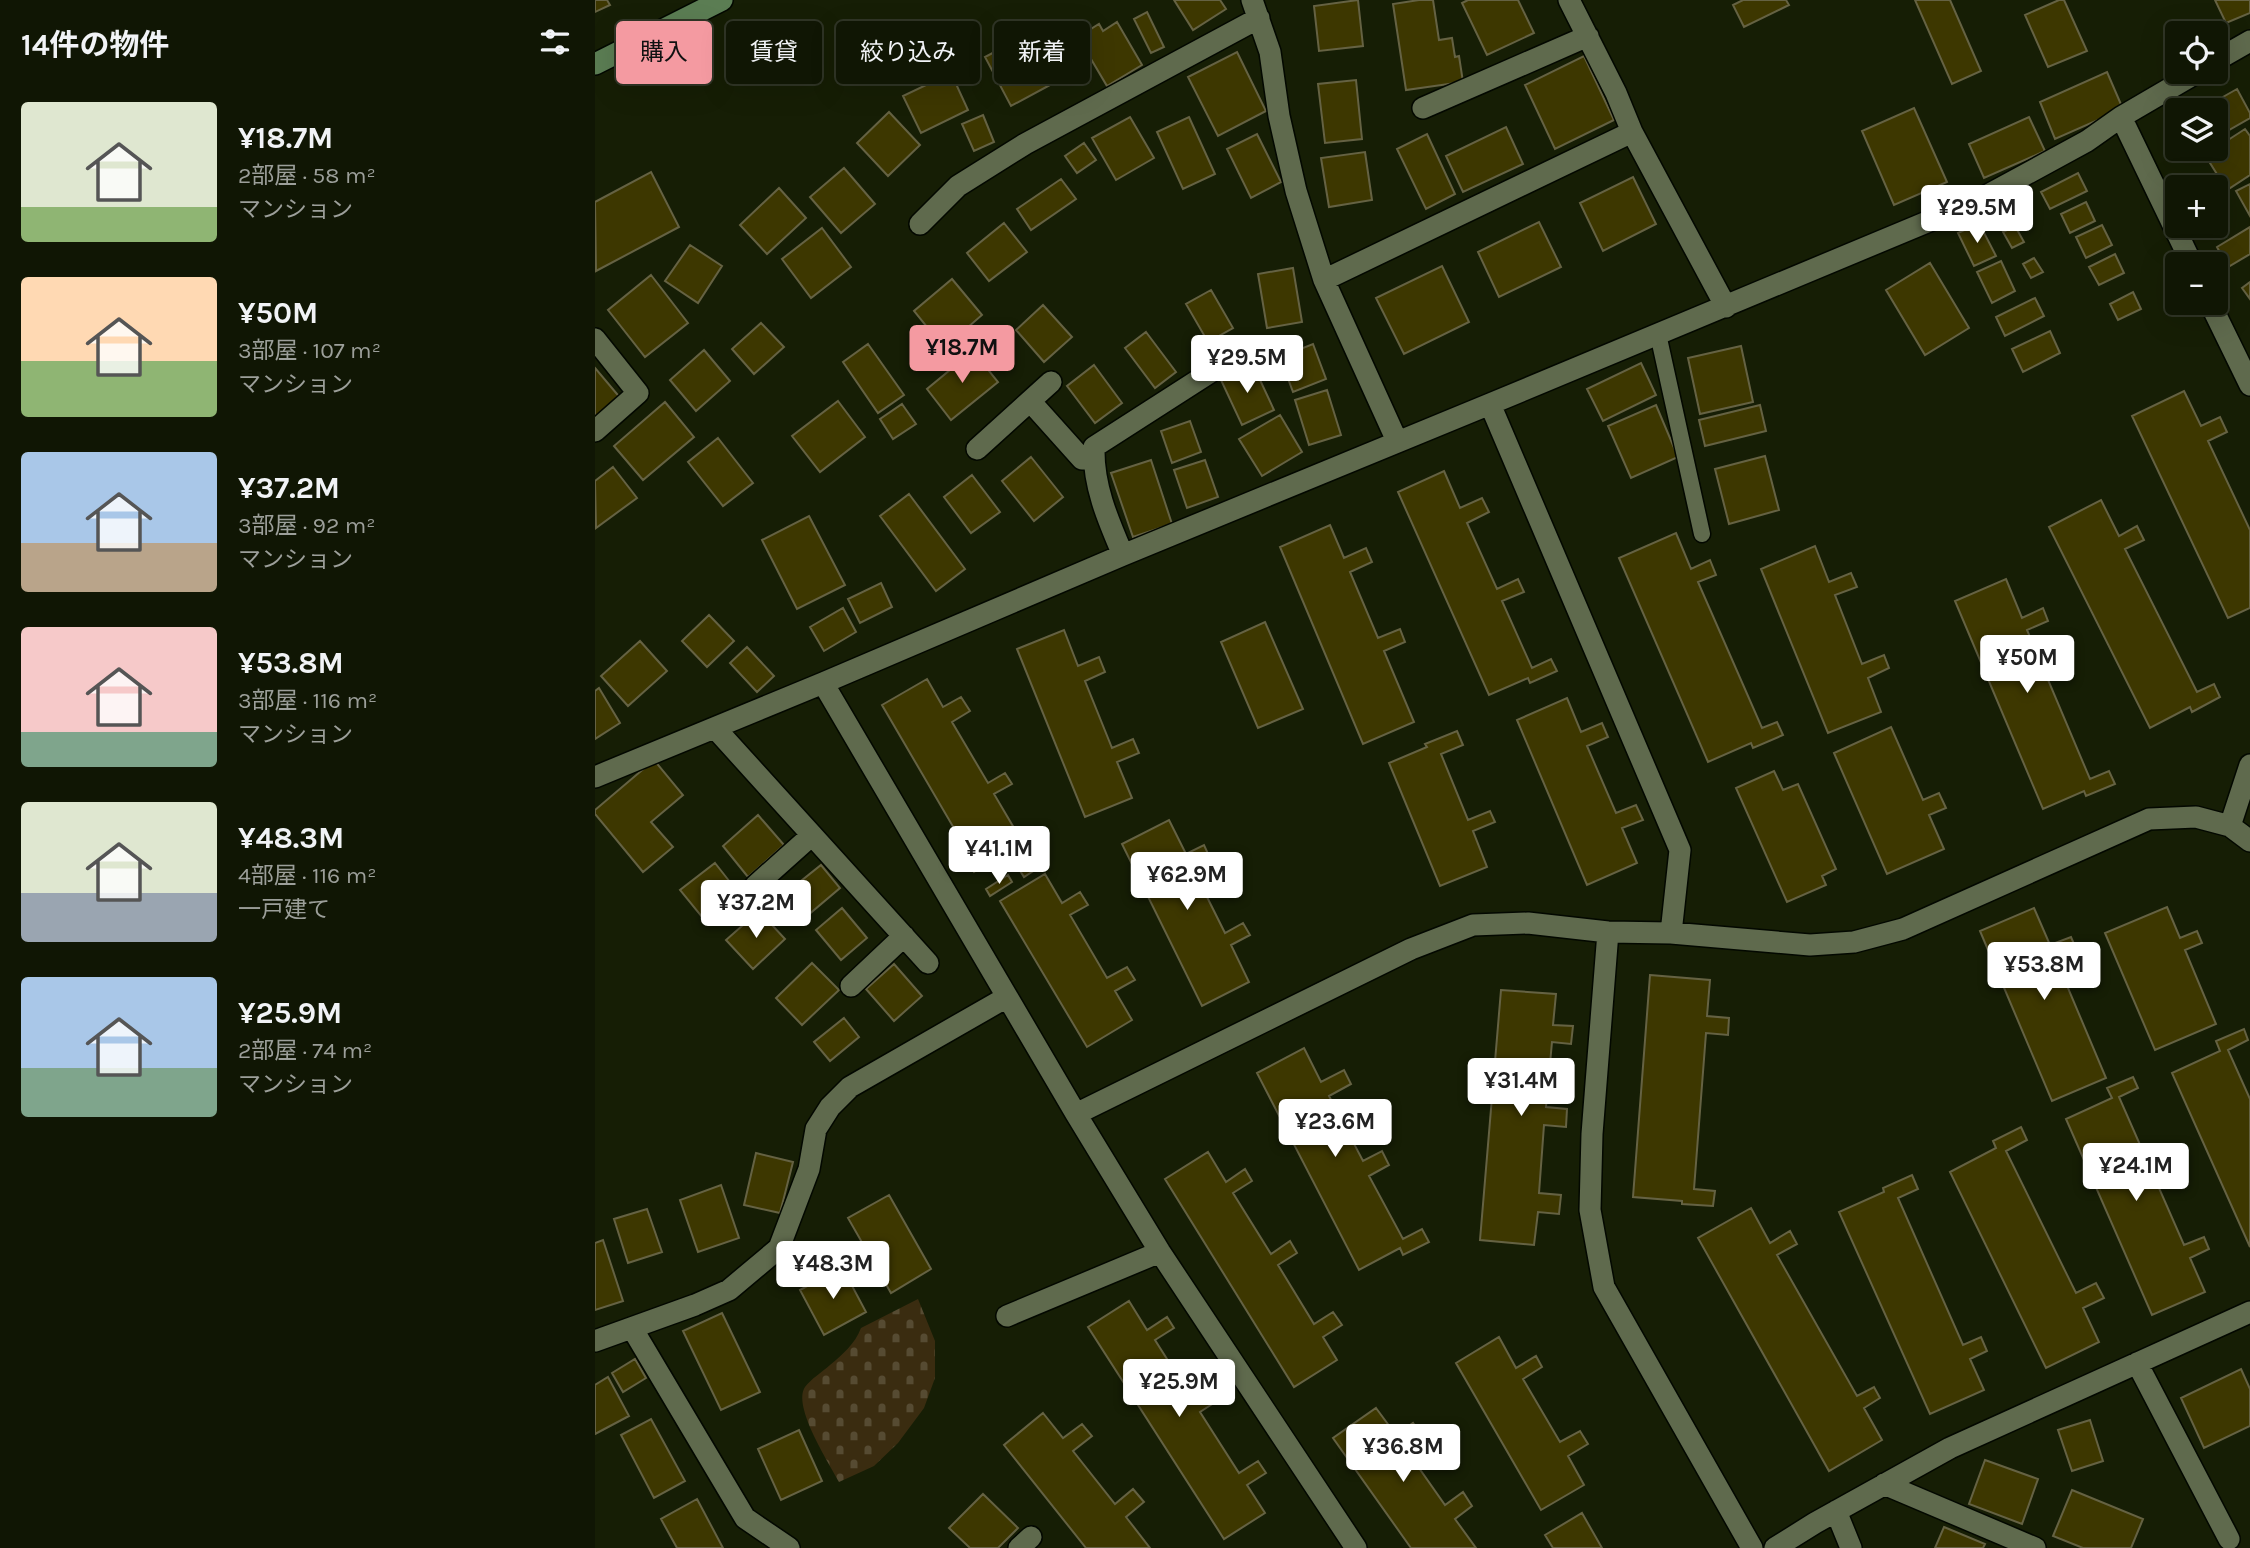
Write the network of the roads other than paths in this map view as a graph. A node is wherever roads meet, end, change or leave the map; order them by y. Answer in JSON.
{"nodes":[{"id":1,"x":722,"y":0,"type":"edge"},
{"id":2,"x":1569,"y":0,"type":"edge"},
{"id":3,"x":1255,"y":9,"type":"edge"},
{"id":4,"x":1588,"y":36,"type":"junction"},
{"id":5,"x":2250,"y":41,"type":"edge"},
{"id":6,"x":2228,"y":54,"type":"edge"},
{"id":7,"x":595,"y":64,"type":"edge"},
{"id":8,"x":2177,"y":84,"type":"edge"},
{"id":9,"x":1423,"y":108,"type":"dead end"},
{"id":10,"x":2121,"y":117,"type":"junction"},
{"id":11,"x":1632,"y":132,"type":"junction"},
{"id":12,"x":920,"y":224,"type":"dead end"},
{"id":13,"x":2186,"y":252,"type":"edge"},
{"id":14,"x":1324,"y":281,"type":"junction"},
{"id":15,"x":1726,"y":307,"type":"junction"},
{"id":16,"x":2216,"y":315,"type":"edge"},
{"id":17,"x":1658,"y":334,"type":"junction"},
{"id":18,"x":595,"y":339,"type":"edge"},
{"id":19,"x":1245,"y":350,"type":"dead end"},
{"id":20,"x":1051,"y":382,"type":"dead end"},
{"id":21,"x":2250,"y":385,"type":"edge"},
{"id":22,"x":1030,"y":401,"type":"junction"},
{"id":23,"x":1490,"y":404,"type":"junction"},
{"id":24,"x":595,"y":431,"type":"edge"},
{"id":25,"x":1397,"y":441,"type":"junction"},
{"id":26,"x":977,"y":449,"type":"dead end"},
{"id":27,"x":1094,"y":459,"type":"junction"},
{"id":28,"x":1702,"y":534,"type":"dead end"},
{"id":29,"x":1123,"y":555,"type":"junction"},
{"id":30,"x":823,"y":683,"type":"junction"},
{"id":31,"x":715,"y":728,"type":"junction"},
{"id":32,"x":2250,"y":765,"type":"edge"},
{"id":33,"x":595,"y":777,"type":"edge"},
{"id":34,"x":2230,"y":826,"type":"junction"},
{"id":35,"x":812,"y":835,"type":"junction"},
{"id":36,"x":2250,"y":841,"type":"edge"},
{"id":37,"x":755,"y":886,"type":"dead end"},
{"id":38,"x":1608,"y":932,"type":"junction"},
{"id":39,"x":1671,"y":933,"type":"junction"},
{"id":40,"x":904,"y":936,"type":"junction"},
{"id":41,"x":928,"y":963,"type":"dead end"},
{"id":42,"x":851,"y":986,"type":"dead end"},
{"id":43,"x":1007,"y":996,"type":"junction"},
{"id":44,"x":1076,"y":1114,"type":"junction"},
{"id":45,"x":1160,"y":1252,"type":"junction"},
{"id":46,"x":2250,"y":1312,"type":"edge"},
{"id":47,"x":1007,"y":1316,"type":"dead end"},
{"id":48,"x":632,"y":1328,"type":"junction"},
{"id":49,"x":595,"y":1341,"type":"edge"},
{"id":50,"x":2137,"y":1363,"type":"junction"},
{"id":51,"x":1884,"y":1484,"type":"junction"},
{"id":52,"x":1836,"y":1511,"type":"junction"},
{"id":53,"x":2229,"y":1539,"type":"dead end"},
{"id":54,"x":789,"y":1548,"type":"edge"},
{"id":55,"x":1356,"y":1548,"type":"edge"},
{"id":56,"x":1752,"y":1548,"type":"edge"},
{"id":57,"x":1775,"y":1548,"type":"edge"},
{"id":58,"x":1851,"y":1548,"type":"edge"},
{"id":59,"x":2035,"y":1548,"type":"edge"}],
"edges":[{"from":1,"to":7,"type":"street"},
{"from":2,"to":4,"type":"street"},
{"from":3,"to":12,"type":"street"},
{"from":3,"to":14,"type":"street"},
{"from":4,"to":9,"type":"street"},
{"from":4,"to":11,"type":"street"},
{"from":5,"to":6,"type":"street"},
{"from":8,"to":10,"type":"street"},
{"from":10,"to":13,"type":"street"},
{"from":10,"to":15,"type":"street"},
{"from":11,"to":14,"type":"street"},
{"from":11,"to":15,"type":"street"},
{"from":14,"to":25,"type":"street"},
{"from":15,"to":17,"type":"street"},
{"from":16,"to":21,"type":"street"},
{"from":17,"to":23,"type":"street"},
{"from":17,"to":28,"type":"lane"},
{"from":18,"to":24,"type":"street"},
{"from":19,"to":27,"type":"street"},
{"from":20,"to":22,"type":"street"},
{"from":22,"to":26,"type":"street"},
{"from":22,"to":27,"type":"street"},
{"from":23,"to":25,"type":"street"},
{"from":23,"to":39,"type":"street"},
{"from":25,"to":29,"type":"street"},
{"from":27,"to":29,"type":"street"},
{"from":29,"to":30,"type":"street"},
{"from":30,"to":31,"type":"street"},
{"from":30,"to":43,"type":"street"},
{"from":31,"to":33,"type":"street"},
{"from":31,"to":35,"type":"street"},
{"from":32,"to":34,"type":"street"},
{"from":34,"to":36,"type":"street"},
{"from":34,"to":39,"type":"street"},
{"from":35,"to":37,"type":"street"},
{"from":35,"to":40,"type":"street"},
{"from":38,"to":39,"type":"street"},
{"from":38,"to":44,"type":"street"},
{"from":38,"to":56,"type":"street"},
{"from":40,"to":41,"type":"street"},
{"from":40,"to":42,"type":"street"},
{"from":43,"to":44,"type":"street"},
{"from":43,"to":48,"type":"street"},
{"from":44,"to":45,"type":"street"},
{"from":45,"to":47,"type":"street"},
{"from":45,"to":55,"type":"street"},
{"from":46,"to":50,"type":"street"},
{"from":48,"to":49,"type":"street"},
{"from":48,"to":54,"type":"street"},
{"from":50,"to":51,"type":"street"},
{"from":50,"to":53,"type":"street"},
{"from":51,"to":52,"type":"street"},
{"from":51,"to":59,"type":"street"},
{"from":52,"to":57,"type":"street"},
{"from":52,"to":58,"type":"street"}]}
